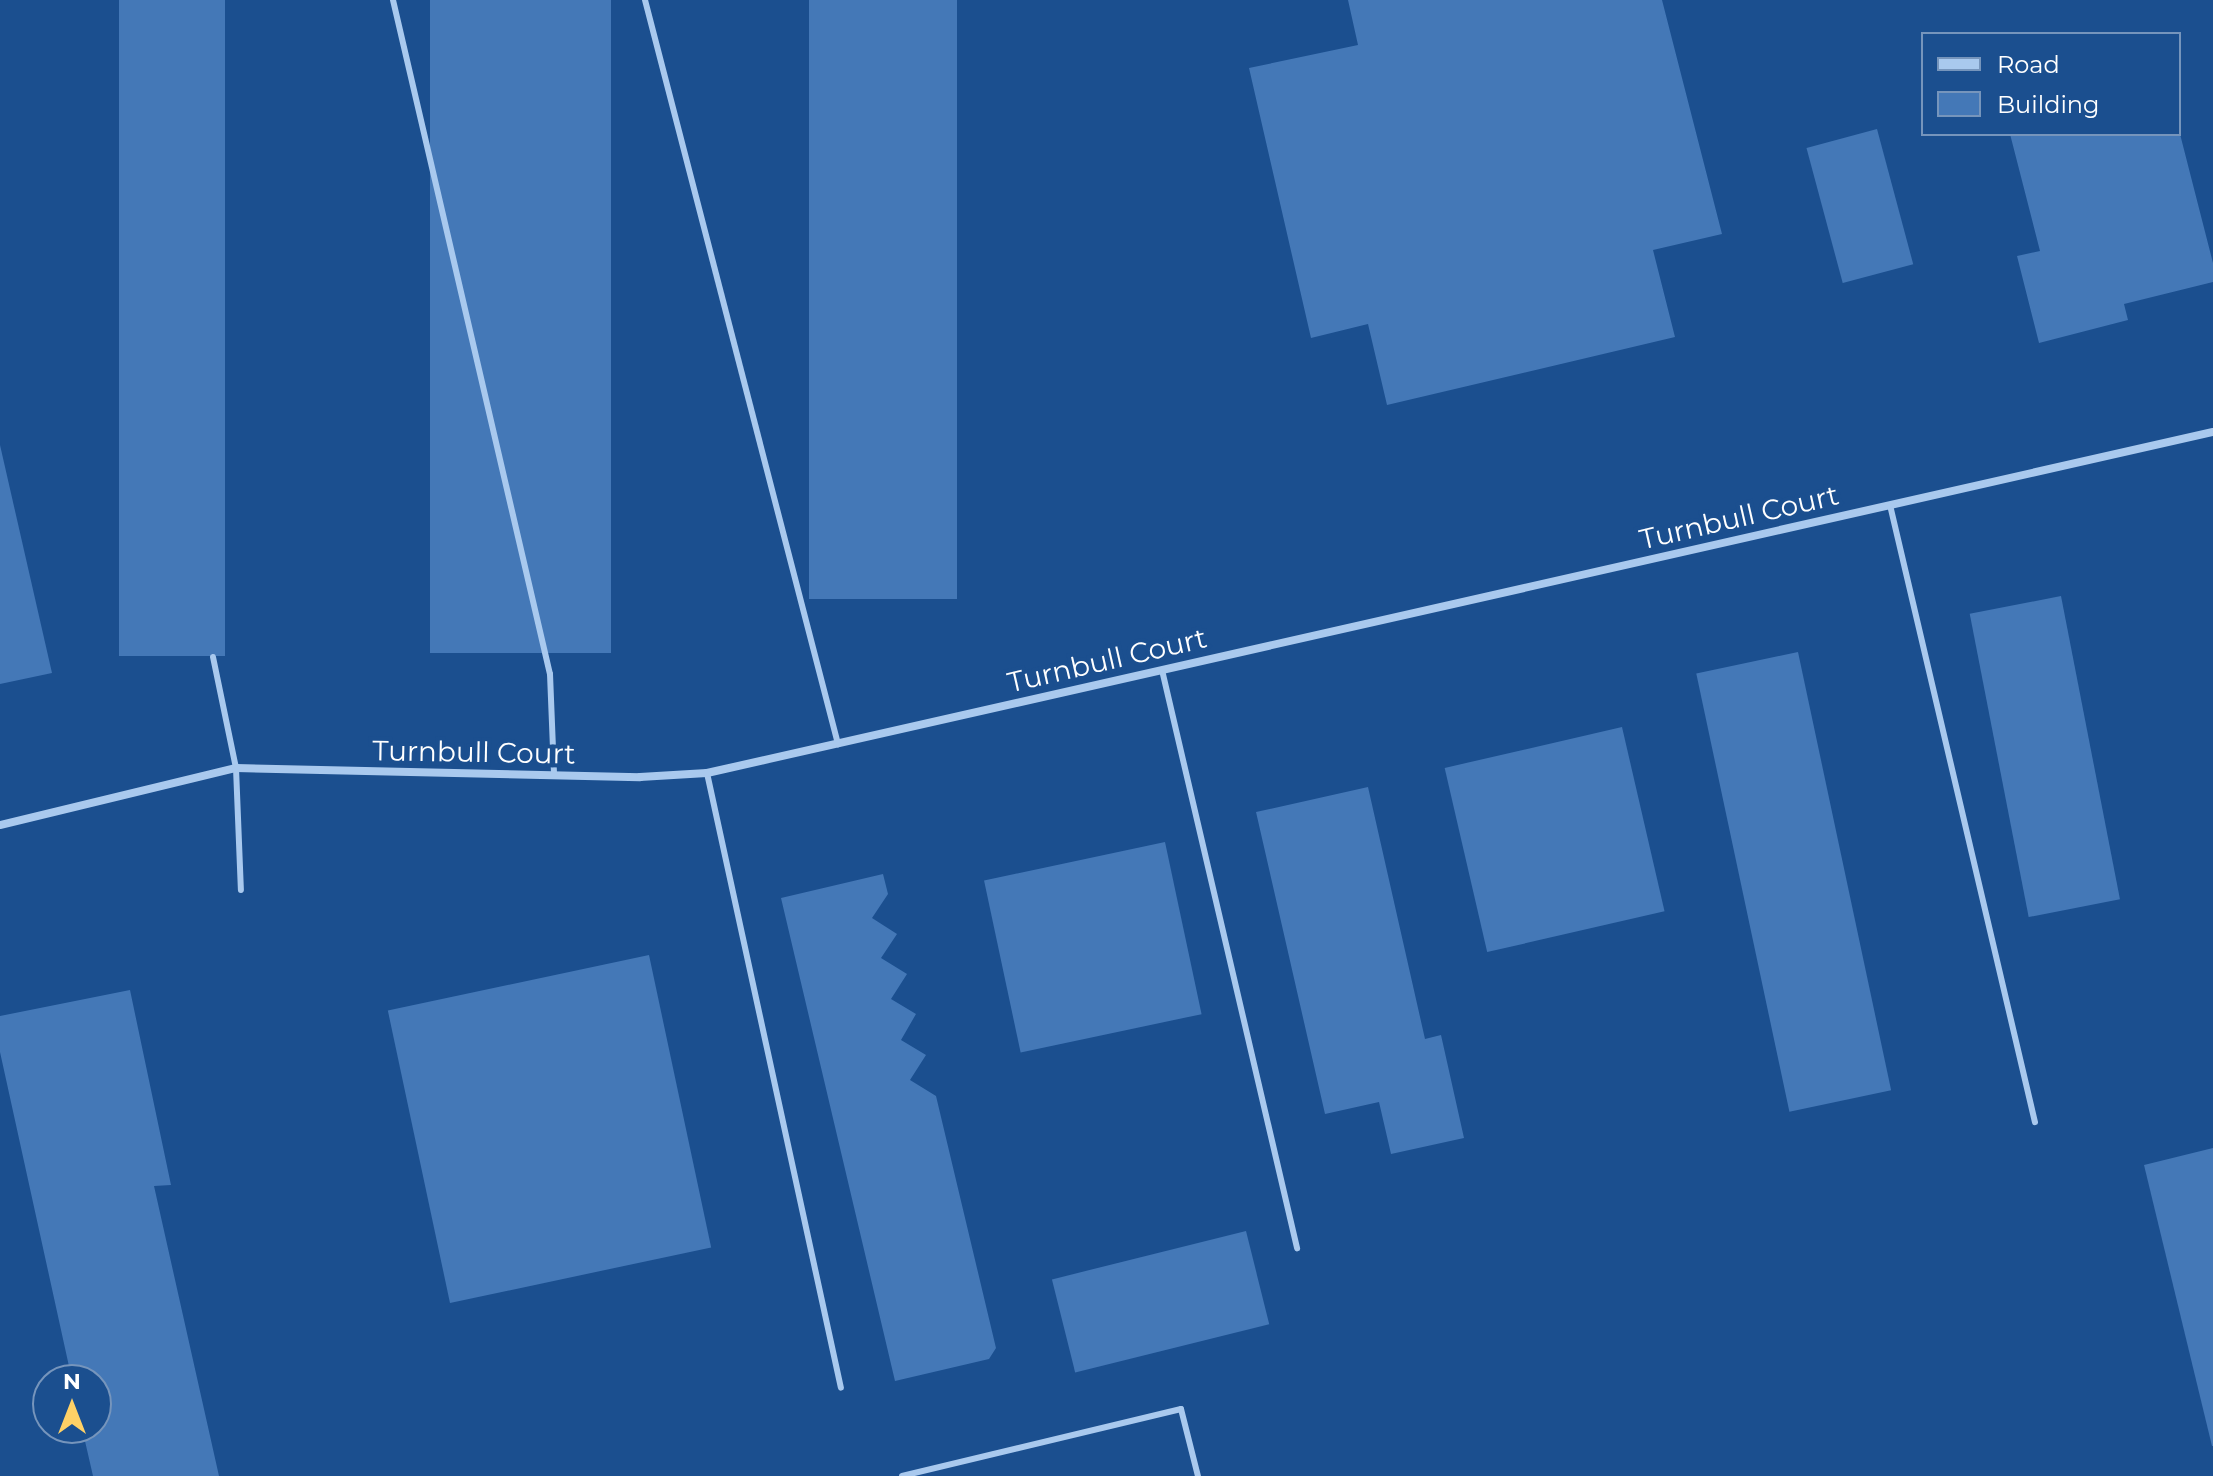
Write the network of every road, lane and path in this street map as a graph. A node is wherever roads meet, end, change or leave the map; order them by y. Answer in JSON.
{"nodes":[{"id":1,"x":393,"y":0,"type":"edge"},
{"id":2,"x":645,"y":0,"type":"edge"},
{"id":3,"x":2213,"y":432,"type":"edge"},
{"id":4,"x":1890,"y":505,"type":"junction"},
{"id":5,"x":213,"y":657,"type":"dead end"},
{"id":6,"x":1162,"y":670,"type":"junction"},
{"id":7,"x":838,"y":744,"type":"junction"},
{"id":8,"x":236,"y":768,"type":"junction"},
{"id":9,"x":707,"y":773,"type":"junction"},
{"id":10,"x":554,"y":775,"type":"junction"},
{"id":11,"x":0,"y":825,"type":"edge"},
{"id":12,"x":241,"y":890,"type":"dead end"},
{"id":13,"x":2035,"y":1122,"type":"dead end"},
{"id":14,"x":1297,"y":1248,"type":"dead end"},
{"id":15,"x":841,"y":1388,"type":"dead end"},
{"id":16,"x":902,"y":1476,"type":"edge"},
{"id":17,"x":1198,"y":1476,"type":"edge"}],
"edges":[{"from":1,"to":10,"type":"lane"},
{"from":2,"to":7,"type":"lane"},
{"from":3,"to":4,"type":"street","name":"Turnbull Court"},
{"from":4,"to":6,"type":"street","name":"Turnbull Court"},
{"from":4,"to":13,"type":"lane"},
{"from":5,"to":8,"type":"lane"},
{"from":6,"to":7,"type":"street","name":"Turnbull Court"},
{"from":6,"to":14,"type":"lane"},
{"from":7,"to":9,"type":"street","name":"Turnbull Court"},
{"from":8,"to":10,"type":"street","name":"Turnbull Court"},
{"from":8,"to":11,"type":"street","name":"Turnbull Court"},
{"from":8,"to":12,"type":"lane"},
{"from":9,"to":10,"type":"street","name":"Turnbull Court"},
{"from":9,"to":15,"type":"lane"},
{"from":16,"to":17,"type":"lane"}]}
